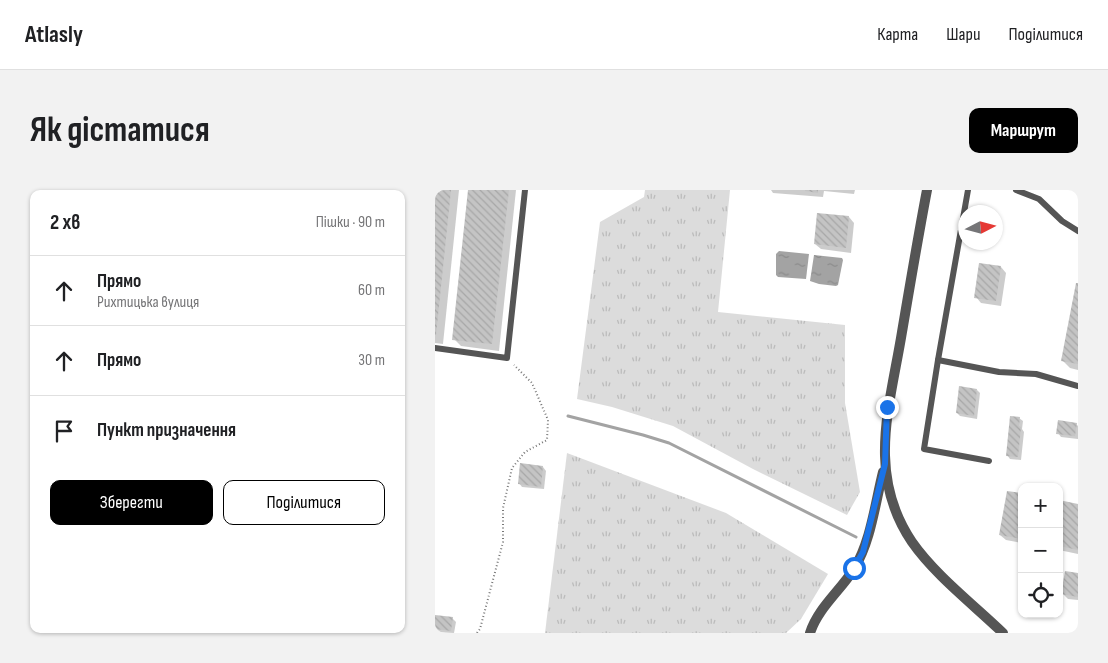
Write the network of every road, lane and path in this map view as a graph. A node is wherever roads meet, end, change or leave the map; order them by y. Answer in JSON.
{"nodes":[{"id":1,"x":525,"y":190,"type":"edge"},
{"id":2,"x":927,"y":190,"type":"edge"},
{"id":3,"x":968,"y":190,"type":"edge"},
{"id":4,"x":1016,"y":190,"type":"edge"},
{"id":5,"x":1078,"y":231,"type":"edge"},
{"id":6,"x":435,"y":348,"type":"edge"},
{"id":7,"x":507,"y":358,"type":"junction"},
{"id":8,"x":938,"y":360,"type":"junction"},
{"id":9,"x":1078,"y":386,"type":"edge"},
{"id":10,"x":989,"y":461,"type":"dead end"},
{"id":11,"x":885,"y":464,"type":"junction"},
{"id":12,"x":477,"y":633,"type":"edge"},
{"id":13,"x":810,"y":633,"type":"edge"},
{"id":14,"x":1003,"y":633,"type":"edge"}],
"edges":[{"from":1,"to":7,"type":"lane"},
{"from":2,"to":11,"type":"street"},
{"from":3,"to":8,"type":"lane"},
{"from":4,"to":5,"type":"lane"},
{"from":6,"to":7,"type":"lane"},
{"from":7,"to":12,"type":"path"},
{"from":8,"to":9,"type":"lane"},
{"from":8,"to":10,"type":"lane"},
{"from":11,"to":13,"type":"street"},
{"from":11,"to":14,"type":"street"}]}
